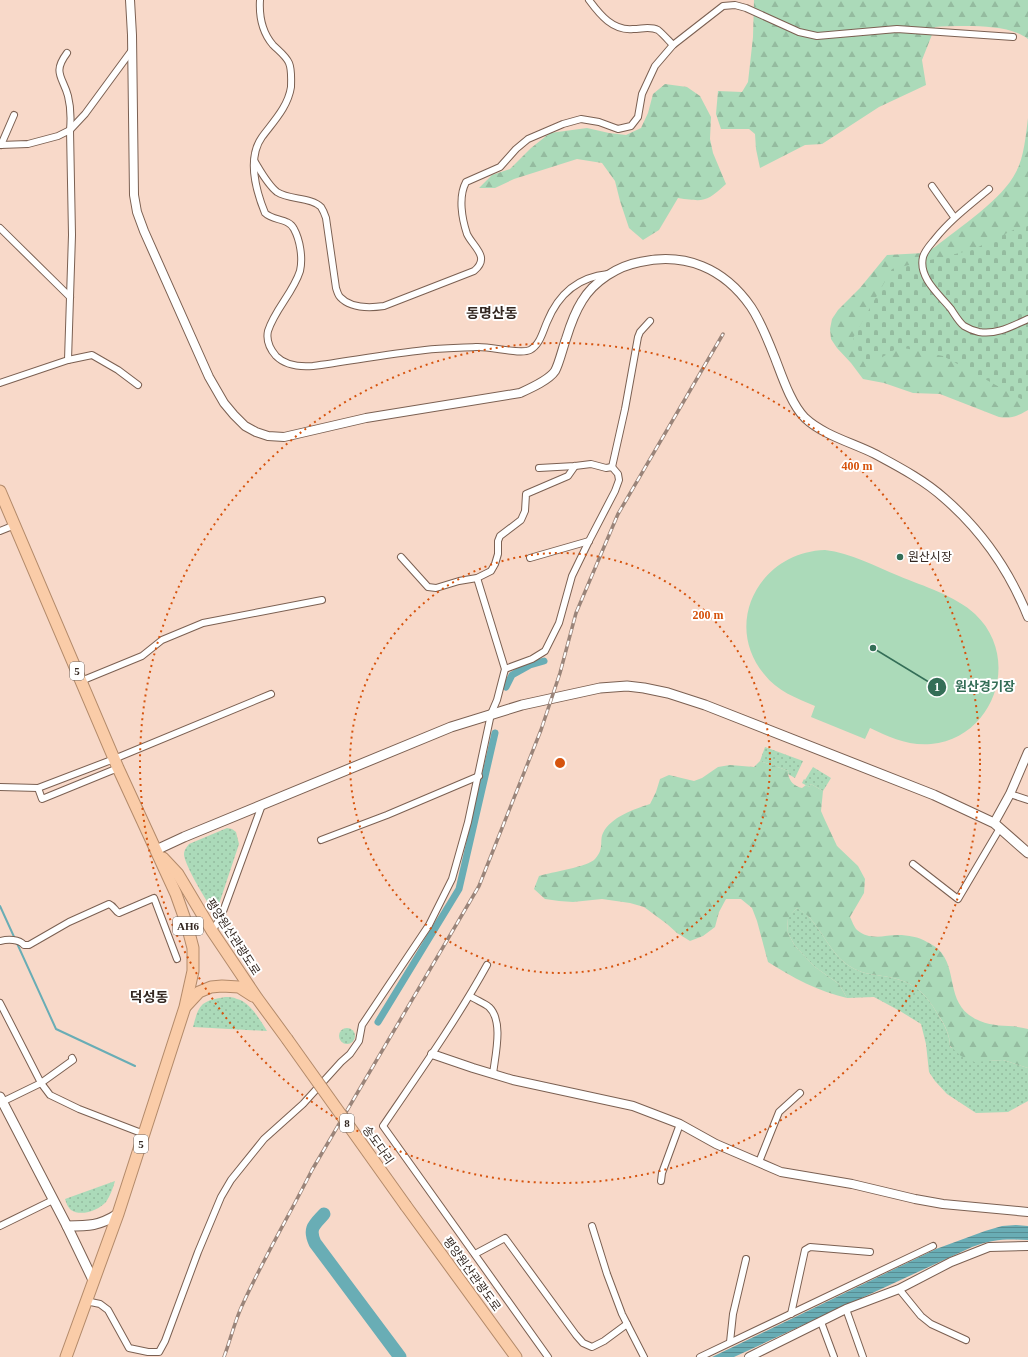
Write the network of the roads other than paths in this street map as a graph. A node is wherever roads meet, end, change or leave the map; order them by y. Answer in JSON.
{"nodes":[{"id":1,"x":130,"y":0,"type":"edge"},
{"id":2,"x":260,"y":0,"type":"edge"},
{"id":3,"x":589,"y":0,"type":"edge"},
{"id":4,"x":1013,"y":37,"type":"dead end"},
{"id":5,"x":673,"y":45,"type":"junction"},
{"id":6,"x":132,"y":50,"type":"junction"},
{"id":7,"x":67,"y":53,"type":"dead end"},
{"id":8,"x":14,"y":115,"type":"dead end"},
{"id":9,"x":70,"y":130,"type":"junction"},
{"id":10,"x":1,"y":145,"type":"edge"},
{"id":11,"x":255,"y":162,"type":"junction"},
{"id":12,"x":932,"y":186,"type":"dead end"},
{"id":13,"x":989,"y":189,"type":"dead end"},
{"id":14,"x":954,"y":217,"type":"junction"},
{"id":15,"x":0,"y":228,"type":"edge"},
{"id":16,"x":609,"y":274,"type":"junction"},
{"id":17,"x":70,"y":297,"type":"junction"},
{"id":18,"x":1028,"y":318,"type":"edge"},
{"id":19,"x":650,"y":321,"type":"dead end"},
{"id":20,"x":68,"y":360,"type":"junction"},
{"id":21,"x":0,"y":383,"type":"edge"},
{"id":22,"x":138,"y":385,"type":"dead end"},
{"id":23,"x":575,"y":466,"type":"junction"},
{"id":24,"x":612,"y":467,"type":"junction"},
{"id":25,"x":539,"y":468,"type":"dead end"},
{"id":26,"x":0,"y":491,"type":"edge"},
{"id":27,"x":15,"y":525,"type":"junction"},
{"id":28,"x":0,"y":531,"type":"edge"},
{"id":29,"x":589,"y":540,"type":"junction"},
{"id":30,"x":401,"y":557,"type":"dead end"},
{"id":31,"x":530,"y":558,"type":"dead end"},
{"id":32,"x":477,"y":578,"type":"junction"},
{"id":33,"x":322,"y":600,"type":"dead end"},
{"id":34,"x":1028,"y":617,"type":"edge"},
{"id":35,"x":505,"y":669,"type":"junction"},
{"id":36,"x":81,"y":681,"type":"junction"},
{"id":37,"x":271,"y":694,"type":"dead end"},
{"id":38,"x":491,"y":714,"type":"junction"},
{"id":39,"x":1028,"y":752,"type":"edge"},
{"id":40,"x":116,"y":764,"type":"junction"},
{"id":41,"x":479,"y":776,"type":"junction"},
{"id":42,"x":0,"y":788,"type":"edge"},
{"id":43,"x":38,"y":788,"type":"junction"},
{"id":44,"x":1010,"y":794,"type":"junction"},
{"id":45,"x":1028,"y":800,"type":"edge"},
{"id":46,"x":262,"y":805,"type":"junction"},
{"id":47,"x":997,"y":826,"type":"junction"},
{"id":48,"x":321,"y":840,"type":"dead end"},
{"id":49,"x":156,"y":850,"type":"junction"},
{"id":50,"x":1028,"y":853,"type":"edge"},
{"id":51,"x":912,"y":864,"type":"dead end"},
{"id":52,"x":212,"y":930,"type":"junction"},
{"id":53,"x":0,"y":941,"type":"edge"},
{"id":54,"x":177,"y":959,"type":"dead end"},
{"id":55,"x":487,"y":965,"type":"dead end"},
{"id":56,"x":470,"y":996,"type":"junction"},
{"id":57,"x":257,"y":998,"type":"junction"},
{"id":58,"x":0,"y":1003,"type":"edge"},
{"id":59,"x":185,"y":1007,"type":"junction"},
{"id":60,"x":287,"y":1040,"type":"joint"},
{"id":61,"x":432,"y":1054,"type":"junction"},
{"id":62,"x":72,"y":1058,"type":"dead end"},
{"id":63,"x":493,"y":1074,"type":"junction"},
{"id":64,"x":40,"y":1083,"type":"junction"},
{"id":65,"x":800,"y":1093,"type":"dead end"},
{"id":66,"x":1,"y":1099,"type":"edge"},
{"id":67,"x":680,"y":1124,"type":"junction"},
{"id":68,"x":144,"y":1134,"type":"junction"},
{"id":69,"x":759,"y":1162,"type":"junction"},
{"id":70,"x":661,"y":1181,"type":"dead end"},
{"id":71,"x":53,"y":1200,"type":"junction"},
{"id":72,"x":406,"y":1206,"type":"joint"},
{"id":73,"x":1028,"y":1212,"type":"edge"},
{"id":74,"x":118,"y":1214,"type":"junction"},
{"id":75,"x":0,"y":1226,"type":"edge"},
{"id":76,"x":67,"y":1226,"type":"junction"},
{"id":77,"x":592,"y":1226,"type":"dead end"},
{"id":78,"x":933,"y":1246,"type":"dead end"},
{"id":79,"x":1028,"y":1246,"type":"edge"},
{"id":80,"x":870,"y":1252,"type":"dead end"},
{"id":81,"x":475,"y":1254,"type":"junction"},
{"id":82,"x":746,"y":1259,"type":"dead end"},
{"id":83,"x":93,"y":1280,"type":"junction"},
{"id":84,"x":899,"y":1289,"type":"junction"},
{"id":85,"x":86,"y":1301,"type":"junction"},
{"id":86,"x":846,"y":1309,"type":"junction"},
{"id":87,"x":791,"y":1314,"type":"junction"},
{"id":88,"x":821,"y":1322,"type":"junction"},
{"id":89,"x":628,"y":1324,"type":"junction"},
{"id":90,"x":966,"y":1340,"type":"dead end"},
{"id":91,"x":730,"y":1342,"type":"junction"},
{"id":92,"x":758,"y":1355,"type":"edge"},
{"id":93,"x":66,"y":1357,"type":"edge"},
{"id":94,"x":516,"y":1357,"type":"edge"},
{"id":95,"x":548,"y":1357,"type":"edge"},
{"id":96,"x":644,"y":1357,"type":"edge"},
{"id":97,"x":700,"y":1357,"type":"edge"},
{"id":98,"x":749,"y":1357,"type":"edge"},
{"id":99,"x":834,"y":1357,"type":"edge"},
{"id":100,"x":863,"y":1357,"type":"edge"}],
"edges":[{"from":1,"to":6,"type":"street"},
{"from":2,"to":11,"type":"street"},
{"from":3,"to":5,"type":"street"},
{"from":4,"to":5,"type":"street"},
{"from":5,"to":11,"type":"street"},
{"from":6,"to":9,"type":"street"},
{"from":6,"to":16,"type":"street"},
{"from":7,"to":9,"type":"street"},
{"from":8,"to":10,"type":"street"},
{"from":9,"to":10,"type":"street"},
{"from":9,"to":17,"type":"street"},
{"from":11,"to":16,"type":"street"},
{"from":12,"to":14,"type":"street"},
{"from":13,"to":14,"type":"street"},
{"from":14,"to":18,"type":"street"},
{"from":15,"to":17,"type":"street"},
{"from":16,"to":34,"type":"street"},
{"from":17,"to":20,"type":"street"},
{"from":19,"to":24,"type":"street"},
{"from":20,"to":21,"type":"street"},
{"from":20,"to":22,"type":"street"},
{"from":23,"to":24,"type":"street"},
{"from":23,"to":25,"type":"street"},
{"from":23,"to":32,"type":"street"},
{"from":24,"to":29,"type":"street"},
{"from":26,"to":27,"type":"highway","number":"5"},
{"from":27,"to":28,"type":"street"},
{"from":27,"to":36,"type":"highway","number":"5"},
{"from":29,"to":31,"type":"street"},
{"from":29,"to":35,"type":"street"},
{"from":30,"to":32,"type":"street"},
{"from":32,"to":35,"type":"street"},
{"from":33,"to":36,"type":"street"},
{"from":35,"to":38,"type":"street"},
{"from":36,"to":40,"type":"highway","number":"5"},
{"from":37,"to":40,"type":"street"},
{"from":38,"to":41,"type":"street"},
{"from":38,"to":46,"type":"main road"},
{"from":38,"to":47,"type":"main road"},
{"from":39,"to":44,"type":"street"},
{"from":40,"to":43,"type":"street"},
{"from":40,"to":43,"type":"street"},
{"from":40,"to":49,"type":"highway","number":"5"},
{"from":41,"to":48,"type":"street"},
{"from":41,"to":85,"type":"street"},
{"from":42,"to":43,"type":"street"},
{"from":44,"to":45,"type":"street"},
{"from":44,"to":47,"type":"street"},
{"from":46,"to":49,"type":"main road"},
{"from":46,"to":52,"type":"street"},
{"from":47,"to":50,"type":"main road"},
{"from":47,"to":51,"type":"street"},
{"from":49,"to":52,"type":"highway","name":"평양원산관광도로","number":"8"},
{"from":49,"to":59,"type":"highway","number":"AH6"},
{"from":52,"to":57,"type":"highway","name":"평양원산관광도로","number":"8"},
{"from":53,"to":54,"type":"street"},
{"from":55,"to":56,"type":"street"},
{"from":56,"to":61,"type":"street"},
{"from":56,"to":63,"type":"street"},
{"from":57,"to":59,"type":"highway","number":"8"},
{"from":57,"to":60,"type":"highway","name":"평양원산관광도로","number":"8"},
{"from":58,"to":64,"type":"street"},
{"from":59,"to":68,"type":"highway","number":"5"},
{"from":60,"to":72,"type":"highway","name":"송도다리","number":"8","bridge":true},
{"from":61,"to":63,"type":"street"},
{"from":61,"to":81,"type":"street"},
{"from":62,"to":64,"type":"street"},
{"from":63,"to":67,"type":"street"},
{"from":64,"to":66,"type":"street"},
{"from":64,"to":68,"type":"street"},
{"from":65,"to":69,"type":"street"},
{"from":66,"to":71,"type":"main road"},
{"from":67,"to":69,"type":"street"},
{"from":67,"to":70,"type":"street"},
{"from":68,"to":74,"type":"highway","number":"5"},
{"from":69,"to":73,"type":"street"},
{"from":71,"to":75,"type":"street"},
{"from":71,"to":76,"type":"main road"},
{"from":72,"to":94,"type":"highway","name":"평양원산관광도로","number":"8"},
{"from":74,"to":76,"type":"main road"},
{"from":74,"to":83,"type":"highway","number":"5"},
{"from":76,"to":83,"type":"main road"},
{"from":77,"to":89,"type":"street"},
{"from":78,"to":87,"type":"street"},
{"from":79,"to":84,"type":"street"},
{"from":80,"to":87,"type":"street"},
{"from":81,"to":89,"type":"street"},
{"from":81,"to":95,"type":"street"},
{"from":82,"to":91,"type":"street"},
{"from":83,"to":85,"type":"highway","number":"5"},
{"from":84,"to":86,"type":"street"},
{"from":84,"to":90,"type":"street"},
{"from":85,"to":93,"type":"highway","number":"5"},
{"from":86,"to":88,"type":"street"},
{"from":86,"to":100,"type":"street"},
{"from":87,"to":91,"type":"street"},
{"from":88,"to":92,"type":"street"},
{"from":88,"to":99,"type":"street"},
{"from":89,"to":96,"type":"street"},
{"from":91,"to":97,"type":"street"},
{"from":92,"to":98,"type":"street"}]}
